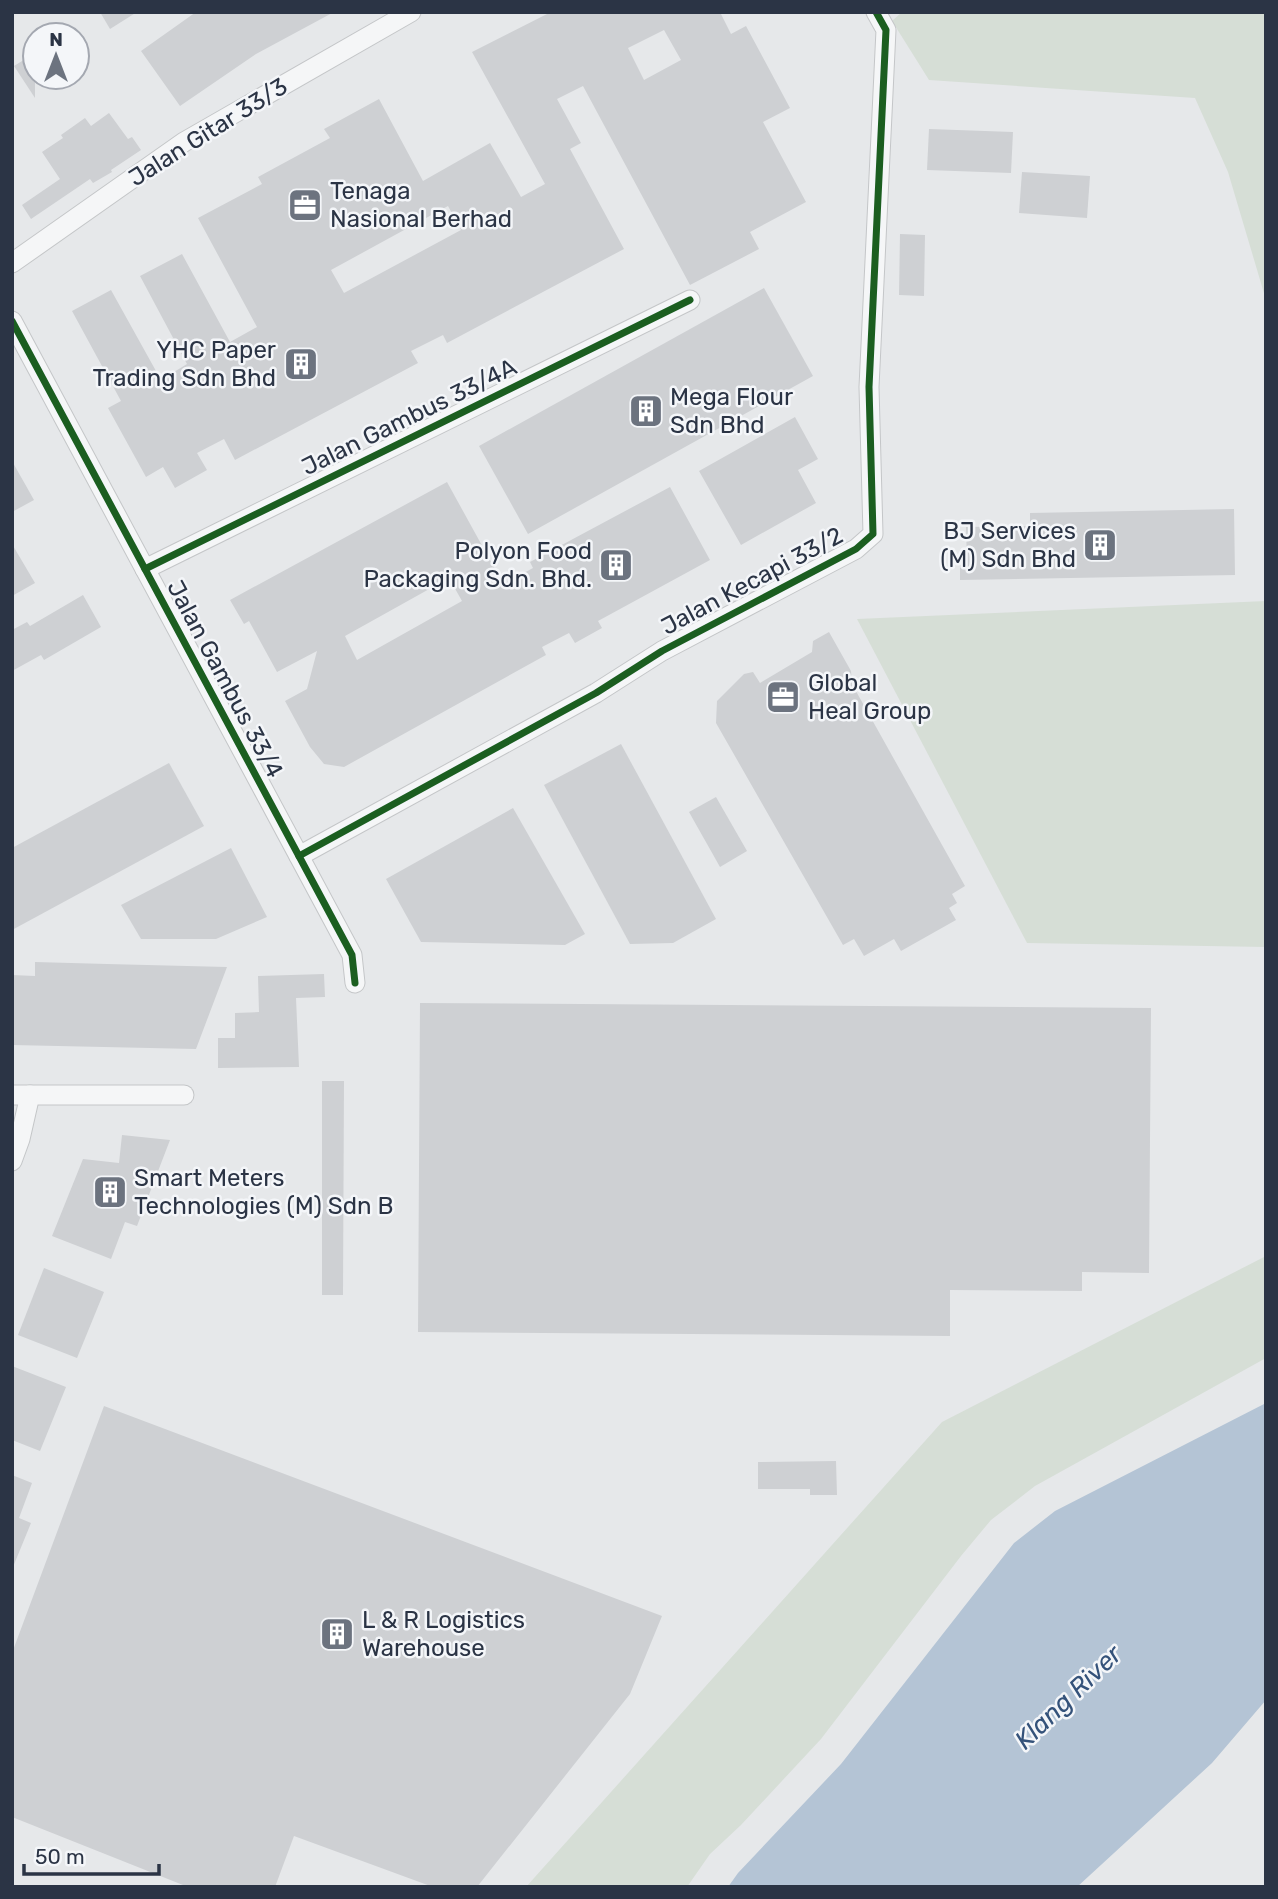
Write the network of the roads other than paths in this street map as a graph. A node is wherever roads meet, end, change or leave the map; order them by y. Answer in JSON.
{"nodes":[{"id":1,"x":411,"y":12,"type":"edge"},
{"id":2,"x":876,"y":12,"type":"edge"},
{"id":3,"x":12,"y":263,"type":"edge"},
{"id":4,"x":690,"y":300,"type":"dead end"},
{"id":5,"x":12,"y":321,"type":"edge"},
{"id":6,"x":145,"y":569,"type":"junction"},
{"id":7,"x":299,"y":856,"type":"junction"},
{"id":8,"x":355,"y":983,"type":"dead end"},
{"id":9,"x":21,"y":1096,"type":"edge"},
{"id":10,"x":184,"y":1096,"type":"dead end"},
{"id":11,"x":12,"y":1161,"type":"edge"}],
"edges":[{"from":1,"to":3,"type":"street","name":"Jalan Gitar 33/3"},
{"from":2,"to":7,"type":"street","name":"Jalan Kecapi 33/2"},
{"from":4,"to":6,"type":"street","name":"Jalan Gambus 33/4A"},
{"from":5,"to":6,"type":"street","name":"Jalan Gambus 33/4"},
{"from":6,"to":7,"type":"street","name":"Jalan Gambus 33/4"},
{"from":7,"to":8,"type":"street","name":"Jalan Gambus 33/4"},
{"from":9,"to":10,"type":"street"},
{"from":9,"to":11,"type":"street"}]}
